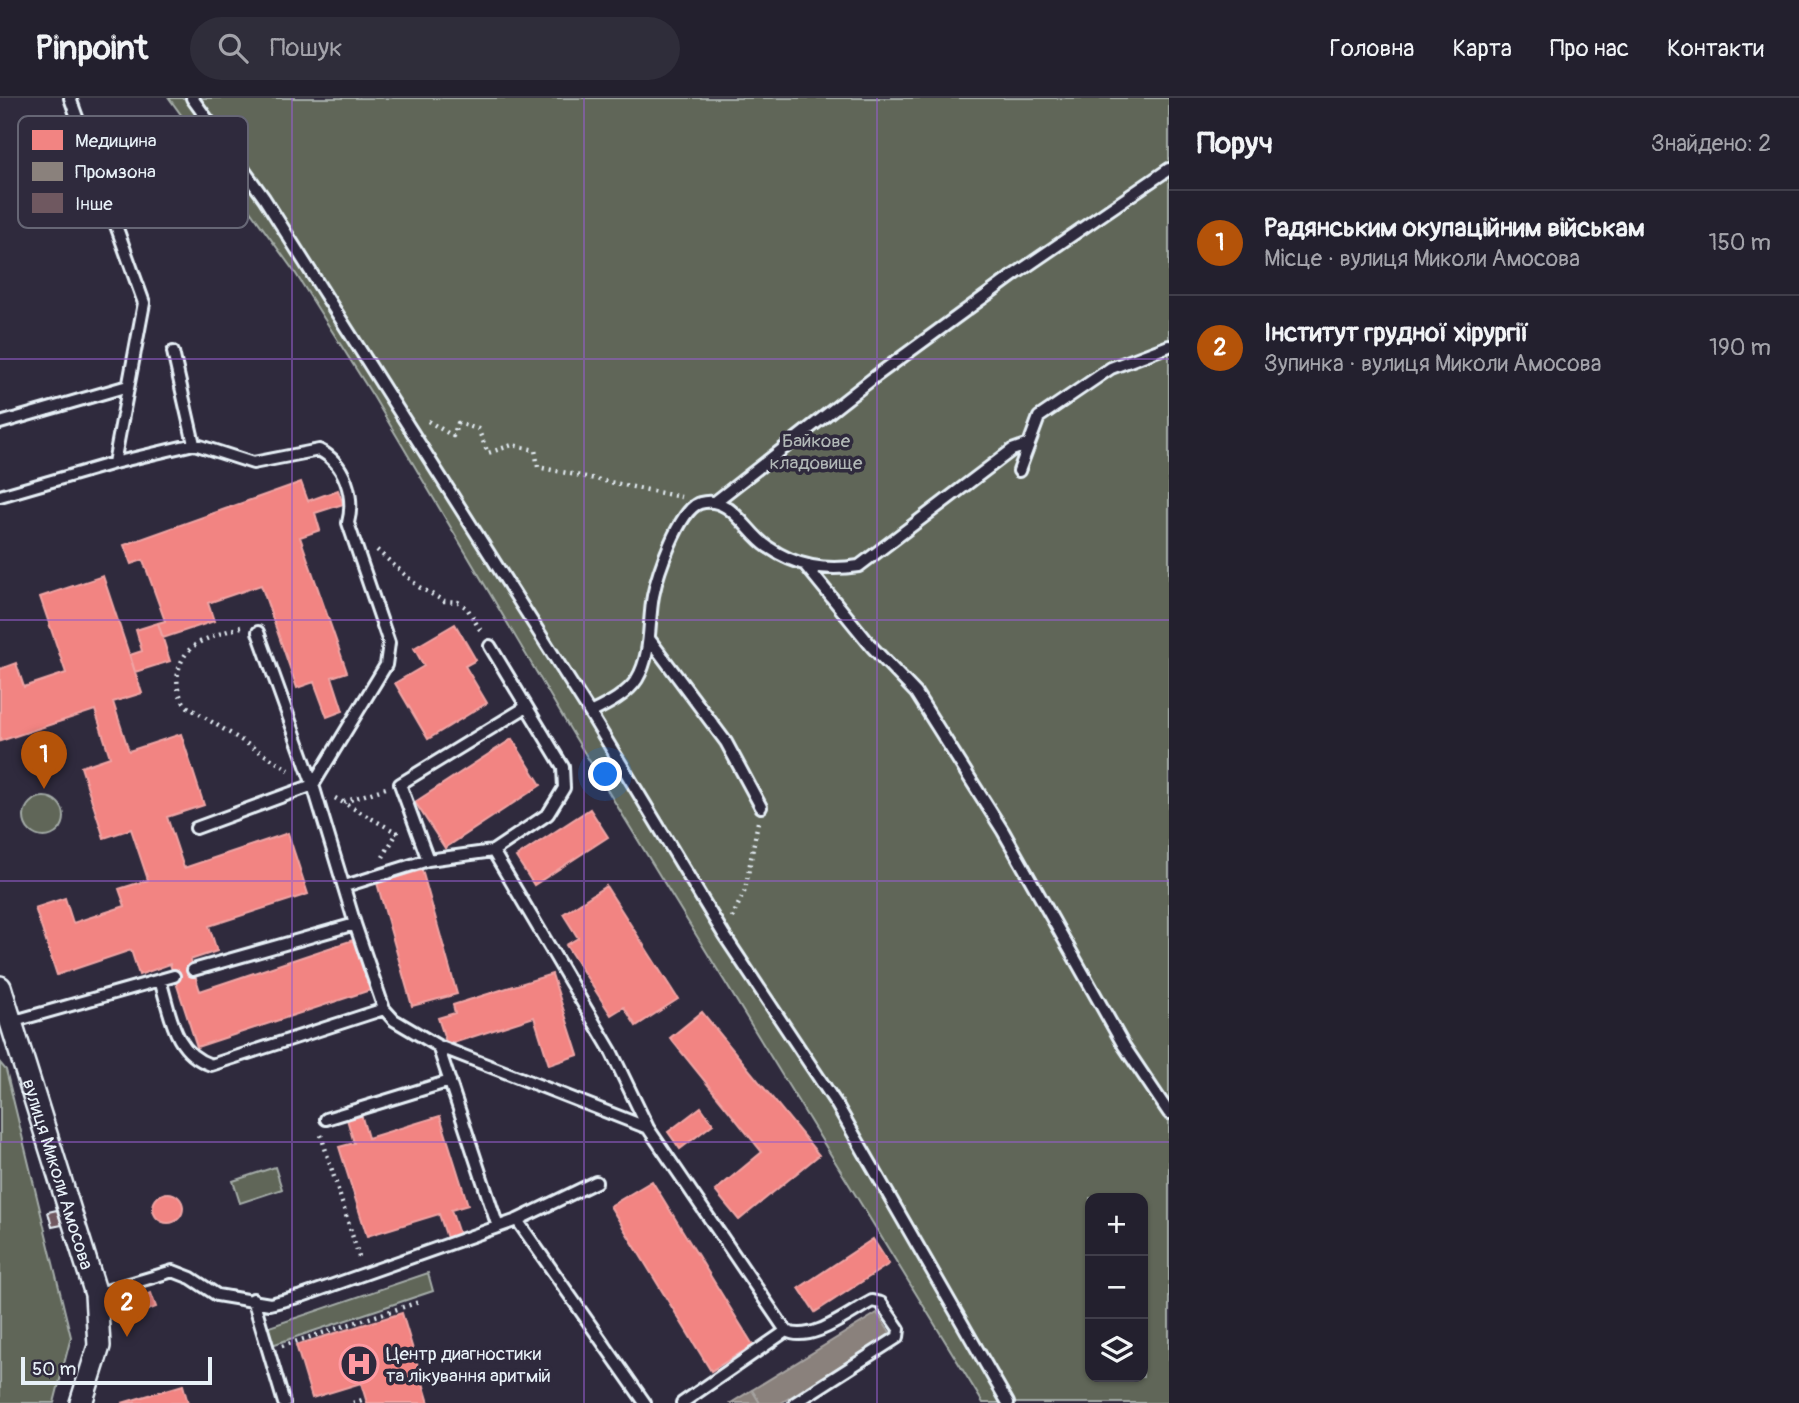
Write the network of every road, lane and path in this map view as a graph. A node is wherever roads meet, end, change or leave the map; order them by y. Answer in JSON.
{"nodes":[{"id":1,"x":70,"y":98,"type":"edge"},
{"id":2,"x":192,"y":98,"type":"edge"},
{"id":3,"x":76,"y":116,"type":"edge"},
{"id":4,"x":205,"y":116,"type":"edge"},
{"id":5,"x":248,"y":176,"type":"edge"},
{"id":6,"x":1167,"y":176,"type":"edge"},
{"id":7,"x":117,"y":228,"type":"edge"},
{"id":8,"x":1169,"y":346,"type":"edge"},
{"id":9,"x":173,"y":352,"type":"dead end"},
{"id":10,"x":128,"y":386,"type":"junction"},
{"id":11,"x":396,"y":404,"type":"junction"},
{"id":12,"x":0,"y":423,"type":"edge"},
{"id":13,"x":194,"y":444,"type":"junction"},
{"id":14,"x":1029,"y":444,"type":"junction"},
{"id":15,"x":114,"y":463,"type":"junction"},
{"id":16,"x":1019,"y":471,"type":"dead end"},
{"id":17,"x":0,"y":496,"type":"edge"},
{"id":18,"x":715,"y":502,"type":"junction"},
{"id":19,"x":698,"y":503,"type":"junction"},
{"id":20,"x":348,"y":523,"type":"junction"},
{"id":21,"x":806,"y":566,"type":"junction"},
{"id":22,"x":258,"y":632,"type":"joint"},
{"id":23,"x":650,"y":640,"type":"junction"},
{"id":24,"x":490,"y":646,"type":"joint"},
{"id":25,"x":526,"y":707,"type":"junction"},
{"id":26,"x":590,"y":713,"type":"junction"},
{"id":27,"x":400,"y":784,"type":"junction"},
{"id":28,"x":313,"y":785,"type":"junction"},
{"id":29,"x":343,"y":802,"type":"junction"},
{"id":30,"x":761,"y":807,"type":"joint"},
{"id":31,"x":410,"y":811,"type":"junction"},
{"id":32,"x":195,"y":828,"type":"dead end"},
{"id":33,"x":397,"y":833,"type":"junction"},
{"id":34,"x":423,"y":848,"type":"junction"},
{"id":35,"x":493,"y":851,"type":"junction"},
{"id":36,"x":428,"y":860,"type":"junction"},
{"id":37,"x":370,"y":878,"type":"junction"},
{"id":38,"x":345,"y":886,"type":"junction"},
{"id":39,"x":355,"y":923,"type":"junction"},
{"id":40,"x":724,"y":935,"type":"junction"},
{"id":41,"x":193,"y":970,"type":"dead end"},
{"id":42,"x":174,"y":976,"type":"dead end"},
{"id":43,"x":160,"y":980,"type":"junction"},
{"id":44,"x":0,"y":987,"type":"edge"},
{"id":45,"x":384,"y":1009,"type":"junction"},
{"id":46,"x":11,"y":1023,"type":"junction"},
{"id":47,"x":438,"y":1046,"type":"junction"},
{"id":48,"x":450,"y":1082,"type":"junction"},
{"id":49,"x":1169,"y":1113,"type":"edge"},
{"id":50,"x":326,"y":1119,"type":"joint"},
{"id":51,"x":648,"y":1128,"type":"junction"},
{"id":52,"x":596,"y":1182,"type":"dead end"},
{"id":53,"x":517,"y":1220,"type":"junction"},
{"id":54,"x":498,"y":1227,"type":"junction"},
{"id":55,"x":364,"y":1274,"type":"junction"},
{"id":56,"x":96,"y":1294,"type":"junction"},
{"id":57,"x":253,"y":1298,"type":"junction"},
{"id":58,"x":419,"y":1302,"type":"dead end"},
{"id":59,"x":786,"y":1331,"type":"junction"},
{"id":60,"x":268,"y":1351,"type":"junction"},
{"id":61,"x":362,"y":1400,"type":"dead end"},
{"id":62,"x":81,"y":1403,"type":"edge"},
{"id":63,"x":284,"y":1403,"type":"edge"},
{"id":64,"x":353,"y":1403,"type":"edge"},
{"id":65,"x":645,"y":1403,"type":"edge"},
{"id":66,"x":682,"y":1403,"type":"edge"},
{"id":67,"x":795,"y":1403,"type":"edge"},
{"id":68,"x":1009,"y":1403,"type":"edge"}],
"edges":[{"from":1,"to":3,"type":"lane"},
{"from":2,"to":4,"type":"lane"},
{"from":5,"to":11,"type":"lane"},
{"from":6,"to":18,"type":"lane"},
{"from":7,"to":10,"type":"lane"},
{"from":8,"to":14,"type":"lane"},
{"from":9,"to":13,"type":"lane"},
{"from":10,"to":12,"type":"lane"},
{"from":10,"to":15,"type":"lane"},
{"from":11,"to":19,"type":"path"},
{"from":11,"to":26,"type":"lane"},
{"from":13,"to":15,"type":"lane"},
{"from":13,"to":20,"type":"lane"},
{"from":14,"to":16,"type":"lane"},
{"from":14,"to":21,"type":"lane"},
{"from":15,"to":17,"type":"lane"},
{"from":18,"to":19,"type":"lane"},
{"from":18,"to":21,"type":"lane"},
{"from":19,"to":23,"type":"lane"},
{"from":20,"to":24,"type":"path"},
{"from":20,"to":28,"type":"lane"},
{"from":21,"to":49,"type":"lane"},
{"from":22,"to":28,"type":"lane"},
{"from":22,"to":28,"type":"path"},
{"from":23,"to":26,"type":"lane"},
{"from":23,"to":30,"type":"lane"},
{"from":24,"to":25,"type":"lane"},
{"from":25,"to":27,"type":"lane"},
{"from":25,"to":35,"type":"lane"},
{"from":26,"to":40,"type":"lane"},
{"from":27,"to":29,"type":"path"},
{"from":27,"to":31,"type":"lane"},
{"from":28,"to":29,"type":"path"},
{"from":28,"to":32,"type":"lane"},
{"from":28,"to":38,"type":"lane"},
{"from":29,"to":33,"type":"path"},
{"from":30,"to":40,"type":"path"},
{"from":31,"to":33,"type":"path"},
{"from":31,"to":34,"type":"lane"},
{"from":33,"to":34,"type":"path"},
{"from":33,"to":37,"type":"path"},
{"from":34,"to":36,"type":"lane"},
{"from":35,"to":36,"type":"lane"},
{"from":35,"to":51,"type":"lane"},
{"from":36,"to":37,"type":"lane"},
{"from":37,"to":38,"type":"lane"},
{"from":38,"to":39,"type":"lane"},
{"from":39,"to":41,"type":"lane"},
{"from":39,"to":45,"type":"lane"},
{"from":40,"to":68,"type":"lane"},
{"from":42,"to":43,"type":"lane"},
{"from":43,"to":45,"type":"lane"},
{"from":43,"to":46,"type":"lane"},
{"from":44,"to":46,"type":"street","name":"вулиця Миколи Амосова"},
{"from":45,"to":47,"type":"lane"},
{"from":46,"to":56,"type":"street","name":"вулиця Миколи Амосова"},
{"from":47,"to":48,"type":"lane"},
{"from":47,"to":51,"type":"lane"},
{"from":48,"to":50,"type":"lane"},
{"from":48,"to":54,"type":"lane"},
{"from":50,"to":55,"type":"path"},
{"from":51,"to":59,"type":"lane"},
{"from":52,"to":53,"type":"lane"},
{"from":53,"to":54,"type":"lane"},
{"from":53,"to":65,"type":"lane"},
{"from":54,"to":55,"type":"lane"},
{"from":55,"to":57,"type":"lane"},
{"from":56,"to":57,"type":"lane"},
{"from":56,"to":62,"type":"street","name":"вулиця Миколи Амосова"},
{"from":57,"to":60,"type":"lane"},
{"from":58,"to":60,"type":"path"},
{"from":59,"to":66,"type":"lane"},
{"from":59,"to":67,"type":"lane"},
{"from":60,"to":63,"type":"lane"},
{"from":61,"to":64,"type":"path"}]}
